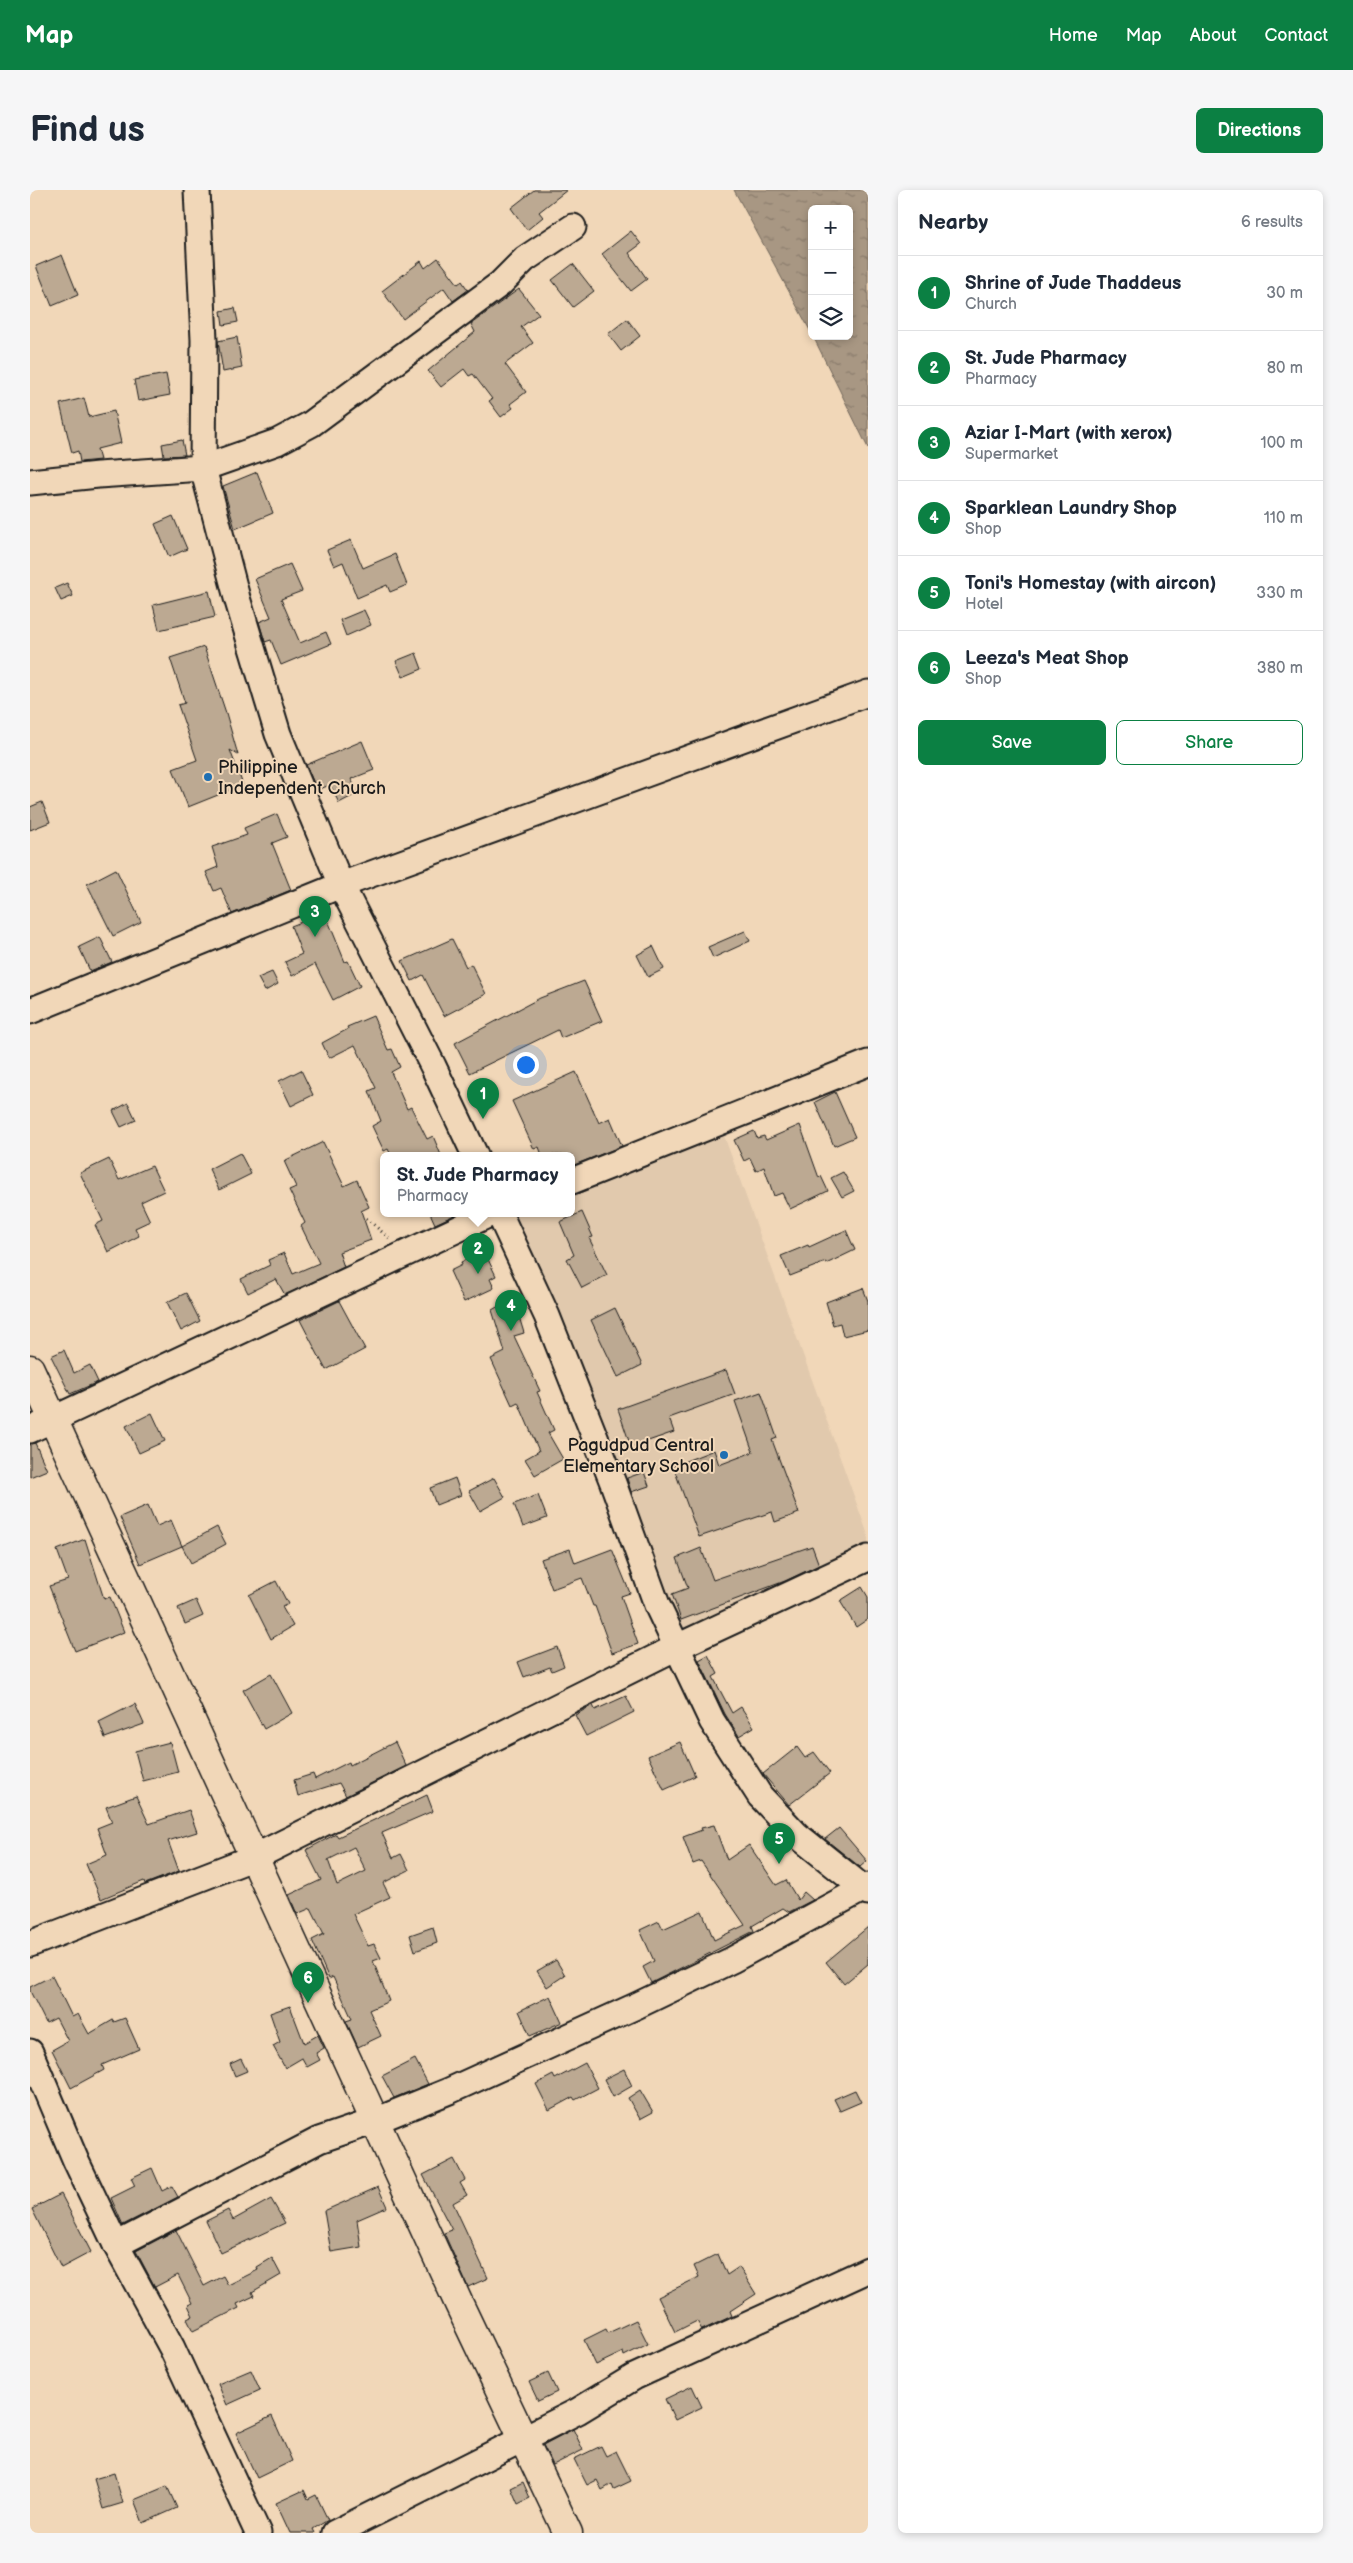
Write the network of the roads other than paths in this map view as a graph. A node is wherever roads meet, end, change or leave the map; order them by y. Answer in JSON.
{"nodes":[{"id":1,"x":197,"y":190,"type":"edge"},
{"id":2,"x":573,"y":227,"type":"dead end"},
{"id":3,"x":203,"y":468,"type":"junction"},
{"id":4,"x":30,"y":482,"type":"edge"},
{"id":5,"x":868,"y":693,"type":"edge"},
{"id":6,"x":341,"y":885,"type":"junction"},
{"id":7,"x":30,"y":1011,"type":"edge"},
{"id":8,"x":868,"y":1063,"type":"edge"},
{"id":9,"x":475,"y":1152,"type":"edge"},
{"id":10,"x":575,"y":1180,"type":"edge"},
{"id":11,"x":483,"y":1217,"type":"edge"},
{"id":12,"x":501,"y":1217,"type":"edge"},
{"id":13,"x":30,"y":1369,"type":"edge"},
{"id":14,"x":42,"y":1425,"type":"edge"},
{"id":15,"x":868,"y":1558,"type":"edge"},
{"id":16,"x":676,"y":1647,"type":"junction"},
{"id":17,"x":255,"y":1857,"type":"junction"},
{"id":18,"x":867,"y":1889,"type":"edge"},
{"id":19,"x":30,"y":1944,"type":"edge"},
{"id":20,"x":30,"y":2052,"type":"edge"},
{"id":21,"x":375,"y":2121,"type":"junction"},
{"id":22,"x":116,"y":2245,"type":"junction"},
{"id":23,"x":868,"y":2270,"type":"edge"},
{"id":24,"x":522,"y":2437,"type":"junction"},
{"id":25,"x":258,"y":2533,"type":"edge"},
{"id":26,"x":335,"y":2533,"type":"edge"},
{"id":27,"x":568,"y":2533,"type":"edge"}],
"edges":[{"from":1,"to":3,"type":"street"},
{"from":2,"to":3,"type":"street"},
{"from":3,"to":4,"type":"street"},
{"from":3,"to":6,"type":"street"},
{"from":5,"to":6,"type":"street"},
{"from":6,"to":7,"type":"street"},
{"from":6,"to":9,"type":"street"},
{"from":8,"to":10,"type":"street"},
{"from":11,"to":14,"type":"street"},
{"from":12,"to":16,"type":"street"},
{"from":13,"to":14,"type":"main road"},
{"from":14,"to":17,"type":"main road"},
{"from":15,"to":16,"type":"street"},
{"from":16,"to":17,"type":"street"},
{"from":16,"to":18,"type":"street"},
{"from":17,"to":19,"type":"street"},
{"from":17,"to":21,"type":"main road"},
{"from":18,"to":21,"type":"street"},
{"from":20,"to":22,"type":"street"},
{"from":21,"to":22,"type":"street"},
{"from":21,"to":24,"type":"main road"},
{"from":22,"to":25,"type":"street"},
{"from":23,"to":24,"type":"street"},
{"from":24,"to":26,"type":"street"},
{"from":24,"to":27,"type":"main road"}]}
